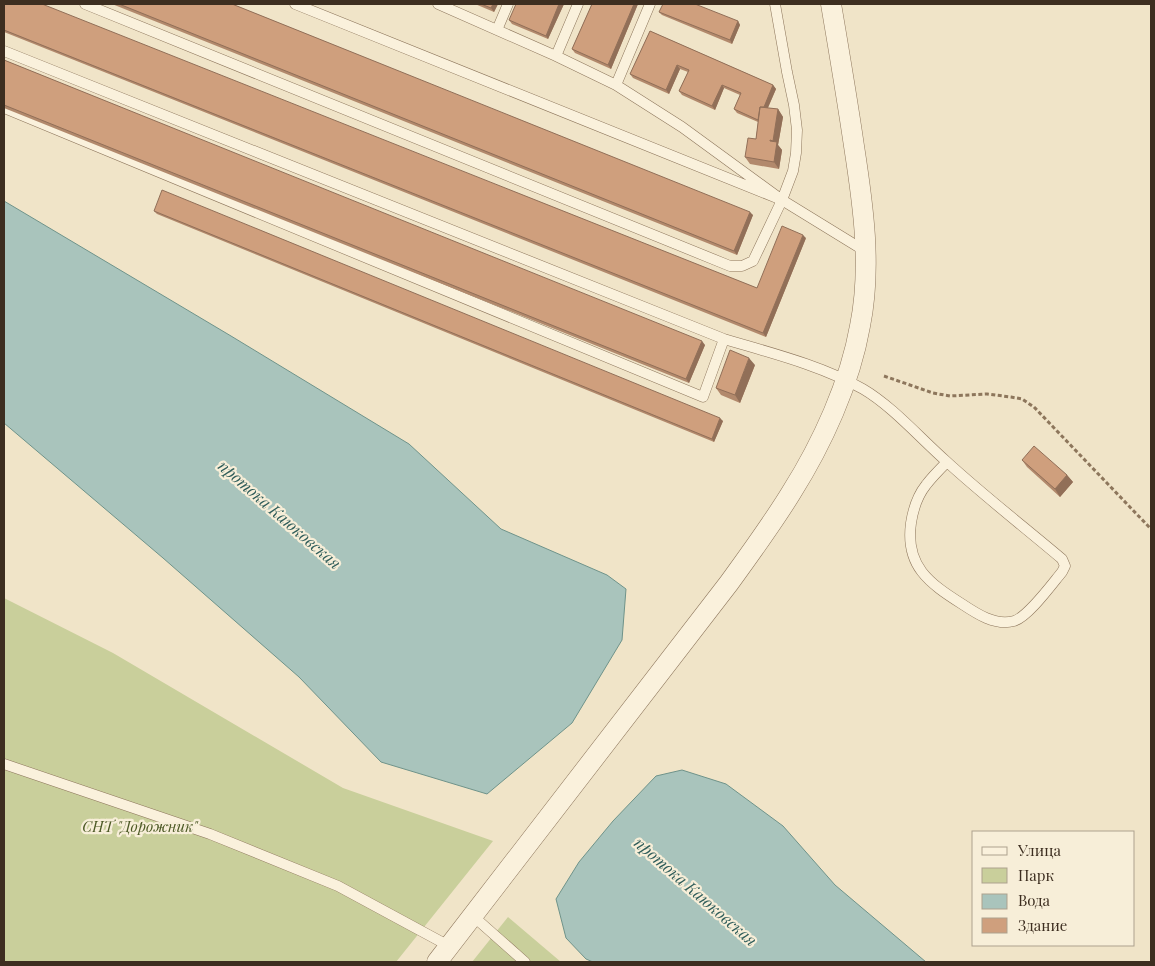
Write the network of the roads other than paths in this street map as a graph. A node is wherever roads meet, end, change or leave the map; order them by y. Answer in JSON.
{"nodes":[{"id":1,"x":85,"y":4,"type":"edge"},
{"id":2,"x":295,"y":4,"type":"edge"},
{"id":3,"x":440,"y":4,"type":"edge"},
{"id":4,"x":508,"y":4,"type":"edge"},
{"id":5,"x":578,"y":4,"type":"edge"},
{"id":6,"x":650,"y":4,"type":"edge"},
{"id":7,"x":775,"y":4,"type":"edge"},
{"id":8,"x":831,"y":4,"type":"edge"},
{"id":9,"x":497,"y":30,"type":"junction"},
{"id":10,"x":4,"y":52,"type":"edge"},
{"id":11,"x":556,"y":56,"type":"junction"},
{"id":12,"x":616,"y":85,"type":"junction"},
{"id":13,"x":4,"y":108,"type":"edge"},
{"id":14,"x":782,"y":200,"type":"junction"},
{"id":15,"x":865,"y":251,"type":"junction"},
{"id":16,"x":724,"y":339,"type":"junction"},
{"id":17,"x":846,"y":380,"type":"junction"},
{"id":18,"x":947,"y":462,"type":"junction"},
{"id":19,"x":4,"y":764,"type":"edge"},
{"id":20,"x":473,"y":916,"type":"junction"},
{"id":21,"x":449,"y":946,"type":"junction"},
{"id":22,"x":437,"y":962,"type":"edge"},
{"id":23,"x":525,"y":962,"type":"edge"}],
"edges":[{"from":1,"to":14,"type":"lane"},
{"from":2,"to":14,"type":"lane"},
{"from":3,"to":9,"type":"lane"},
{"from":4,"to":9,"type":"lane"},
{"from":5,"to":11,"type":"lane"},
{"from":6,"to":12,"type":"lane"},
{"from":7,"to":14,"type":"lane"},
{"from":8,"to":15,"type":"street"},
{"from":9,"to":11,"type":"lane"},
{"from":10,"to":16,"type":"lane"},
{"from":11,"to":12,"type":"lane"},
{"from":12,"to":14,"type":"lane"},
{"from":13,"to":16,"type":"lane"},
{"from":14,"to":15,"type":"lane"},
{"from":15,"to":17,"type":"street"},
{"from":16,"to":17,"type":"lane"},
{"from":17,"to":18,"type":"lane"},
{"from":17,"to":20,"type":"street"},
{"from":18,"to":18,"type":"lane"},
{"from":19,"to":21,"type":"lane"},
{"from":20,"to":21,"type":"street"},
{"from":20,"to":23,"type":"lane"},
{"from":21,"to":22,"type":"street"}]}
